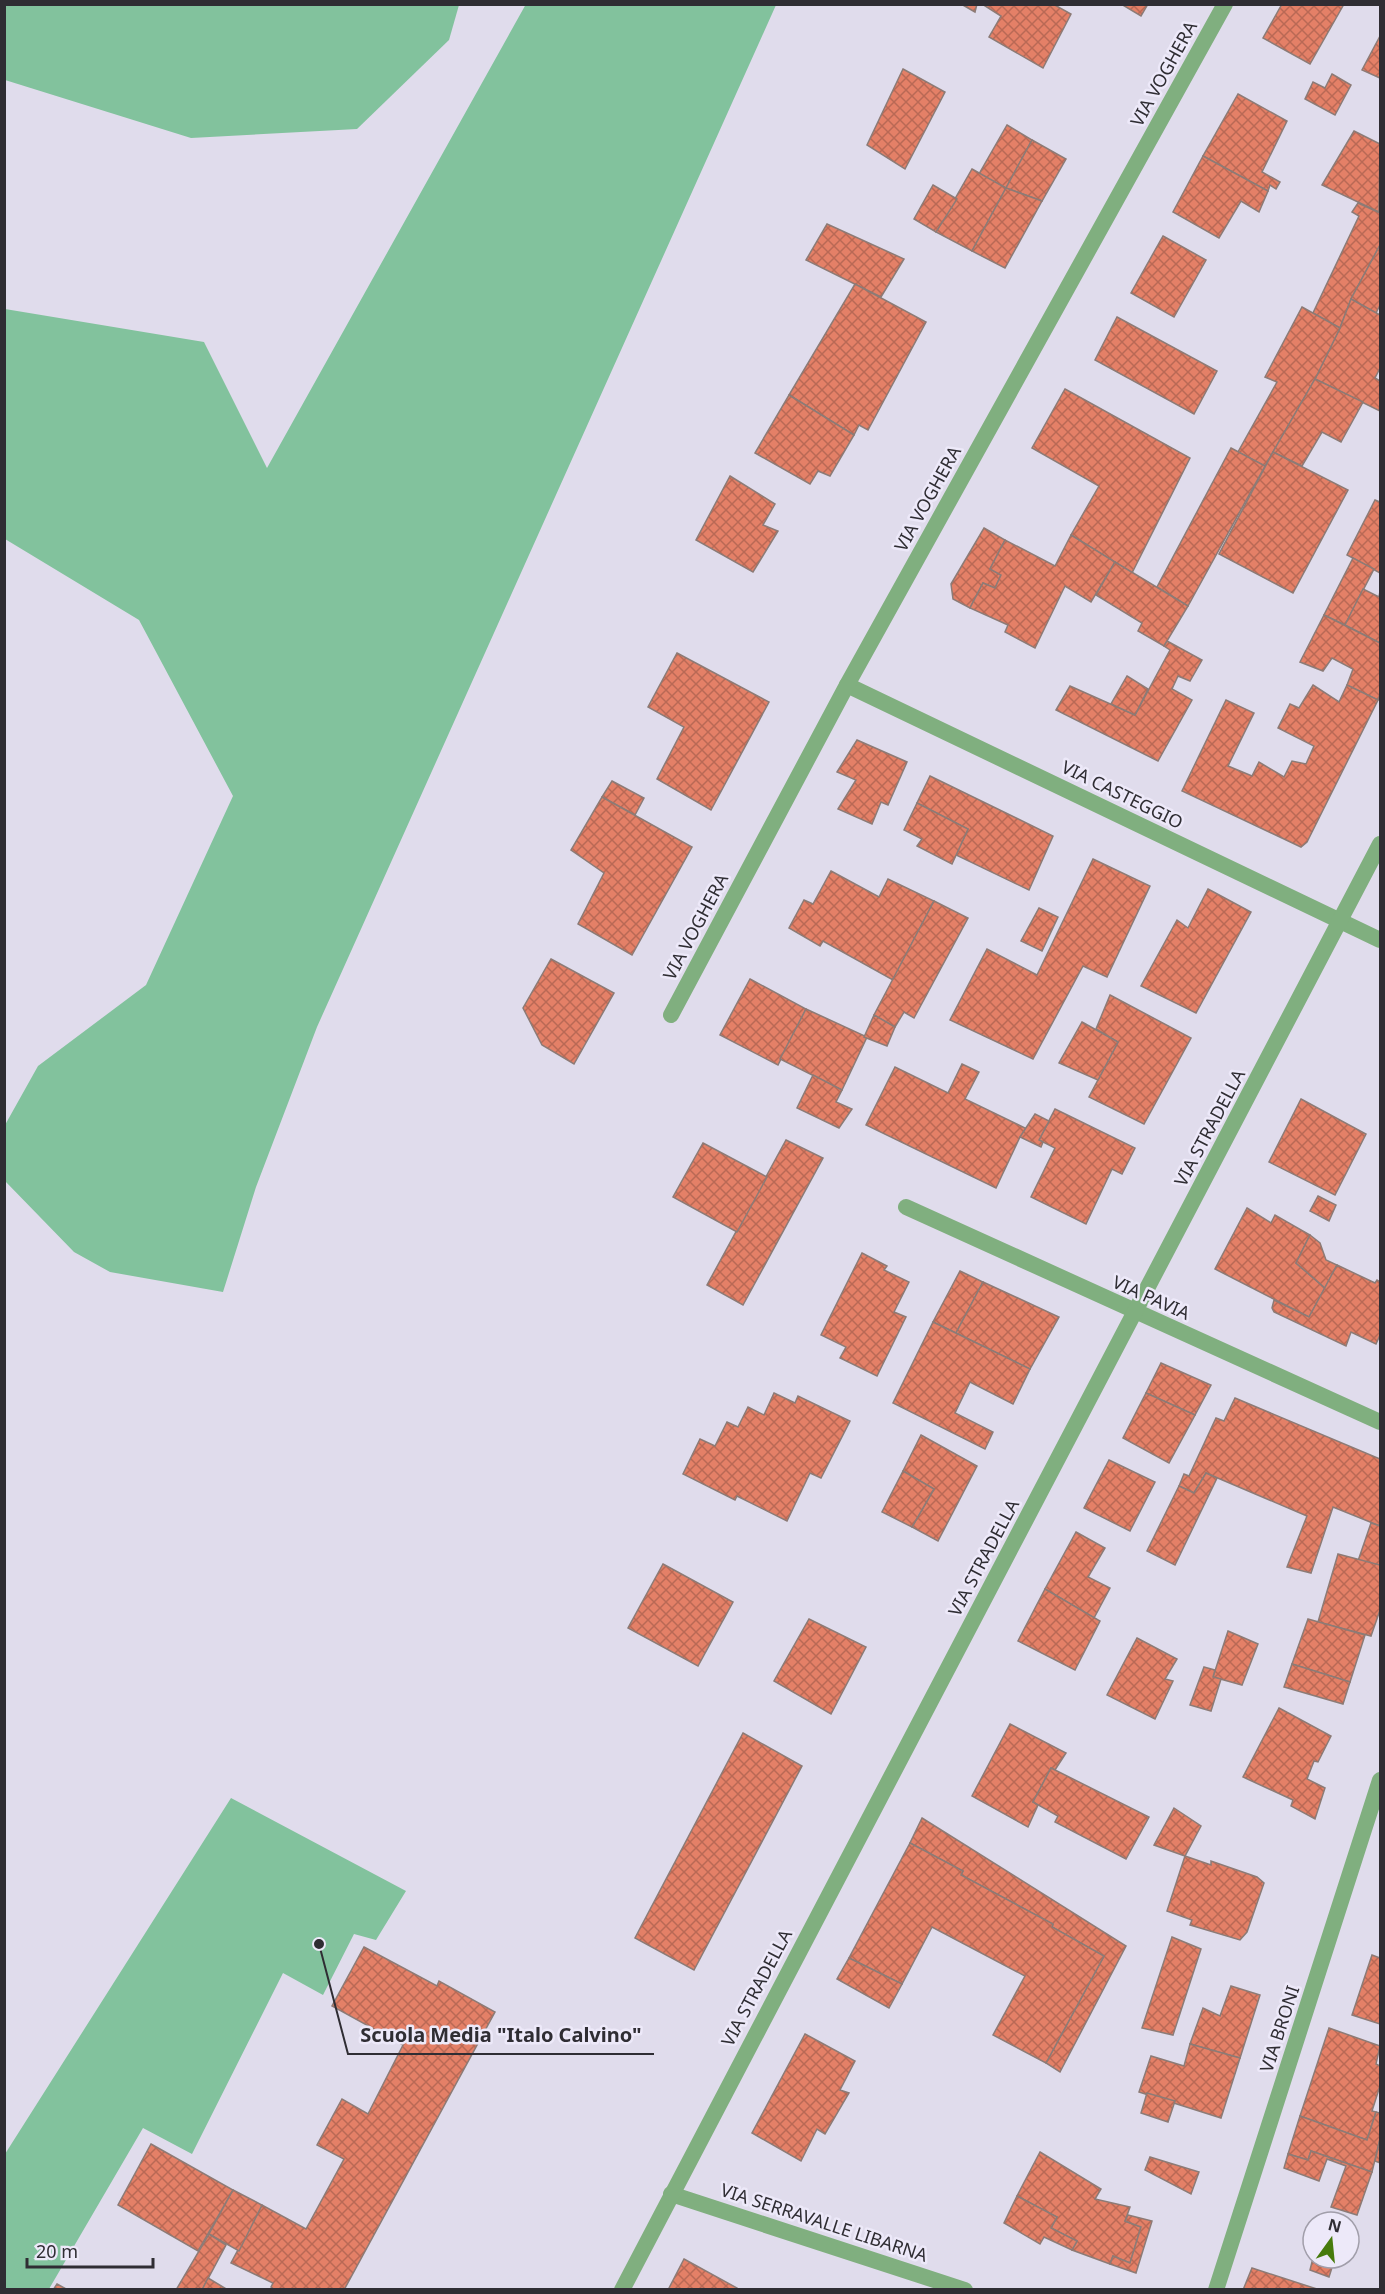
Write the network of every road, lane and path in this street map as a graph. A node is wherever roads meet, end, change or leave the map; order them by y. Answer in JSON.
{"nodes":[{"id":1,"x":1225,"y":4,"type":"edge"},
{"id":2,"x":847,"y":685,"type":"junction"},
{"id":3,"x":1380,"y":844,"type":"edge"},
{"id":4,"x":1340,"y":920,"type":"junction"},
{"id":5,"x":1380,"y":940,"type":"edge"},
{"id":6,"x":671,"y":1016,"type":"dead end"},
{"id":7,"x":906,"y":1208,"type":"dead end"},
{"id":8,"x":1135,"y":1312,"type":"junction"},
{"id":9,"x":1380,"y":1422,"type":"edge"},
{"id":10,"x":1380,"y":1780,"type":"edge"},
{"id":11,"x":671,"y":2194,"type":"junction"},
{"id":12,"x":622,"y":2289,"type":"edge"},
{"id":13,"x":965,"y":2289,"type":"edge"},
{"id":14,"x":1216,"y":2289,"type":"edge"}],
"edges":[{"from":1,"to":2,"type":"street","name":"VIA VOGHERA"},
{"from":2,"to":4,"type":"street","name":"VIA CASTEGGIO"},
{"from":2,"to":6,"type":"street","name":"VIA VOGHERA"},
{"from":3,"to":4,"type":"street","name":"VIA STRADELLA"},
{"from":4,"to":5,"type":"street","name":"VIA CASTEGGIO"},
{"from":4,"to":8,"type":"street","name":"VIA STRADELLA"},
{"from":7,"to":8,"type":"street","name":"VIA PAVIA"},
{"from":8,"to":9,"type":"street","name":"VIA PAVIA"},
{"from":8,"to":11,"type":"street","name":"VIA STRADELLA"},
{"from":10,"to":14,"type":"street","name":"VIA BRONI"},
{"from":11,"to":12,"type":"street","name":"VIA STRADELLA"},
{"from":11,"to":13,"type":"street","name":"VIA SERRAVALLE LIBARNA"}]}
